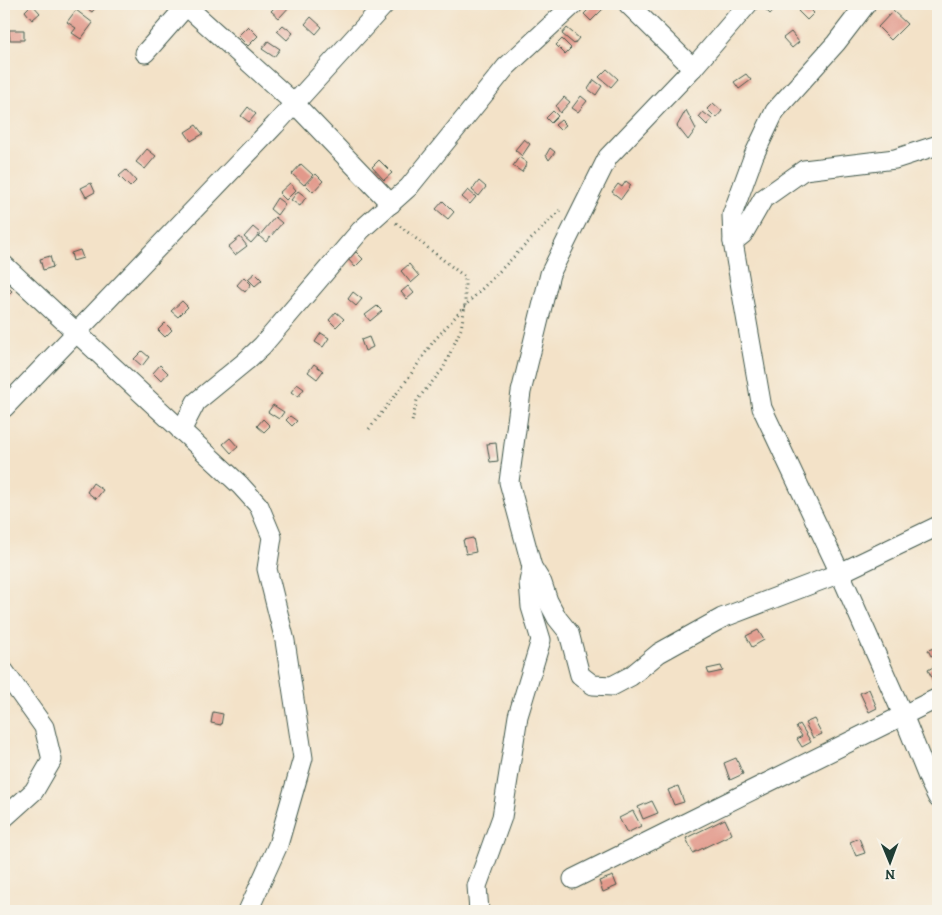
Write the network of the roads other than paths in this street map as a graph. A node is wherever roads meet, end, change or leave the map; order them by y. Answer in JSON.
{"nodes":[{"id":1,"x":385,"y":4,"type":"edge"},
{"id":2,"x":574,"y":4,"type":"edge"},
{"id":3,"x":628,"y":4,"type":"edge"},
{"id":4,"x":748,"y":4,"type":"edge"},
{"id":5,"x":866,"y":4,"type":"edge"},
{"id":6,"x":186,"y":5,"type":"edge"},
{"id":7,"x":145,"y":53,"type":"dead end"},
{"id":8,"x":693,"y":68,"type":"junction"},
{"id":9,"x":294,"y":103,"type":"junction"},
{"id":10,"x":938,"y":145,"type":"edge"},
{"id":11,"x":386,"y":208,"type":"junction"},
{"id":12,"x":733,"y":242,"type":"junction"},
{"id":13,"x":4,"y":265,"type":"edge"},
{"id":14,"x":76,"y":332,"type":"junction"},
{"id":15,"x":4,"y":408,"type":"edge"},
{"id":16,"x":182,"y":431,"type":"junction"},
{"id":17,"x":938,"y":526,"type":"edge"},
{"id":18,"x":532,"y":567,"type":"junction"},
{"id":19,"x":840,"y":573,"type":"junction"},
{"id":20,"x":4,"y":671,"type":"edge"},
{"id":21,"x":938,"y":698,"type":"edge"},
{"id":22,"x":903,"y":715,"type":"junction"},
{"id":23,"x":938,"y":798,"type":"edge"},
{"id":24,"x":4,"y":818,"type":"edge"},
{"id":25,"x":573,"y":879,"type":"dead end"},
{"id":26,"x":248,"y":911,"type":"edge"},
{"id":27,"x":479,"y":911,"type":"edge"}],
"edges":[{"from":1,"to":9,"type":"street"},
{"from":2,"to":11,"type":"street"},
{"from":3,"to":8,"type":"street"},
{"from":4,"to":8,"type":"street"},
{"from":5,"to":12,"type":"street"},
{"from":6,"to":7,"type":"street"},
{"from":6,"to":9,"type":"street"},
{"from":8,"to":18,"type":"street"},
{"from":9,"to":11,"type":"street"},
{"from":9,"to":14,"type":"street"},
{"from":10,"to":12,"type":"street"},
{"from":11,"to":16,"type":"street"},
{"from":12,"to":19,"type":"street"},
{"from":13,"to":14,"type":"street"},
{"from":14,"to":15,"type":"street"},
{"from":14,"to":16,"type":"street"},
{"from":16,"to":26,"type":"street"},
{"from":17,"to":19,"type":"street"},
{"from":18,"to":19,"type":"street"},
{"from":18,"to":27,"type":"street"},
{"from":19,"to":22,"type":"street"},
{"from":20,"to":24,"type":"street"},
{"from":21,"to":22,"type":"street"},
{"from":22,"to":23,"type":"street"},
{"from":22,"to":25,"type":"street"}]}
